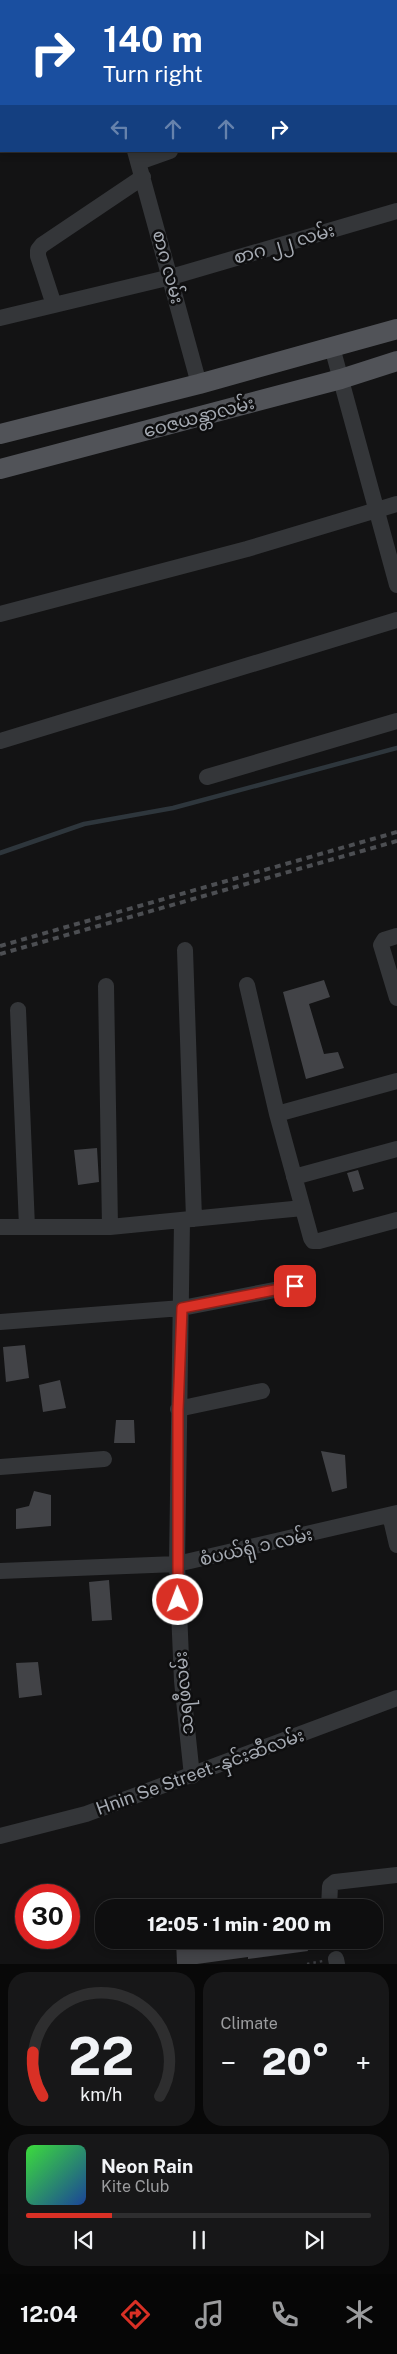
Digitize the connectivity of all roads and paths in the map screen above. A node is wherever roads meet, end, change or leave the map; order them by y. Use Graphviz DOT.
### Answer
graph roads {
  1 [pos="167,152"];
  2 [pos="139,163"];
  3 [pos="397,211"];
  4 [pos="171,277"];
  5 [pos="54,305"];
  6 [pos="0,318"];
  7 [pos="397,329"];
  8 [pos="332,347"];
  9 [pos="397,361"];
  10 [pos="341,379"];
  11 [pos="199,384"];
  12 [pos="0,434"];
  13 [pos="0,469"];
  14 [pos="397,504"];
  15 [pos="378,510"];
  16 [pos="397,585"];
  17 [pos="0,614"];
  18 [pos="397,620"];
  19 [pos="397,721"];
  20 [pos="0,741"];
  21 [pos="206,777"];
  22 [pos="390,938"];
  23 [pos="185,950"];
  24 [pos="247,985"];
  25 [pos="106,986"];
  26 [pos="397,998"];
  27 [pos="18,1010"];
  28 [pos="397,1081"];
  29 [pos="277,1114"];
  30 [pos="397,1149"];
  31 [pos="294,1176"];
  32 [pos="303,1208"];
  33 [pos="188,1220"];
  34 [pos="397,1220"];
  35 [pos="27,1227"];
  36 [pos="110,1227"];
  37 [pos="0,1228"];
  38 [pos="295,1286"];
  39 [pos="182,1308"];
  40 [pos="0,1322"];
  41 [pos="262,1391"];
  42 [pos="178,1410"];
  43 [pos="104,1459"];
  44 [pos="0,1467"];
  45 [pos="393,1514"];
  46 [pos="397,1544"];
  47 [pos="177,1564"];
  48 [pos="0,1571"];
  49 [pos="397,1698"];
  50 [pos="192,1776"];
  51 [pos="0,1836"];
  52 [pos="397,1875"];
  53 [pos="329,1899"];
  1 -- 2 [label="street"];
  2 -- 4 [label="street, စာဂ လမ်း"];
  2 -- 5 [label="street"];
  3 -- 4 [label="street, စာဂ ၂၂ လမ်း"];
  4 -- 5 [label="street, စာဂ ၂၂ လမ်း"];
  4 -- 11 [label="street, စာဂ လမ်း"];
  5 -- 6 [label="street, စာဂ ၂၂ လမ်း"];
  7 -- 8 [label="main road, ဝေဇယန္တာလမ်း"];
  8 -- 10 [label="street"];
  8 -- 11 [label="main road, ဝေဇယန္တာလမ်း"];
  9 -- 10 [label="main road, ဝေဇယန္တာလမ်း"];
  10 -- 13 [label="main road, ဝေဇယန္တာလမ်း"];
  10 -- 15 [label="street"];
  11 -- 12 [label="main road, ဝေဇယန္တာလမ်း"];
  14 -- 15 [label="street"];
  15 -- 16 [label="street"];
  15 -- 17 [label="street"];
  18 -- 20 [label="street"];
  19 -- 21 [label="street"];
  22 -- 26 [label="street"];
  23 -- 33 [label="street, သရဖီလမ်း"];
  24 -- 29 [label="street"];
  25 -- 36 [label="street"];
  27 -- 35 [label="street"];
  28 -- 29 [label="street"];
  29 -- 31 [label="street"];
  30 -- 31 [label="street"];
  31 -- 32 [label="street"];
  32 -- 33 [label="street"];
  32 -- 34 [label="street"];
  33 -- 36 [label="street"];
  33 -- 39 [label="street, သရဖီလမ်း"];
  35 -- 36 [label="street"];
  35 -- 37 [label="street"];
  38 -- 39 [label="street"];
  39 -- 40 [label="street"];
  39 -- 42 [label="street, သရဖီလမ်း"];
  41 -- 42 [label="street"];
  42 -- 47 [label="street, သရဖီလမ်း"];
  43 -- 44 [label="street"];
  45 -- 46 [label="street"];
  45 -- 47 [label="street, စံပယ်ရုံ ၁ လမ်း"];
  47 -- 48 [label="street, စံပယ်ရုံ ၁ လမ်း"];
  47 -- 50 [label="street, သရဖီလမ်း"];
  49 -- 50 [label="street, Hnin Se Street -နှင်းဆီလမ်း"];
  50 -- 51 [label="street, Hnin Se Street -နှင်းဆီလမ်း"];
  52 -- 53 [label="street"];
}
